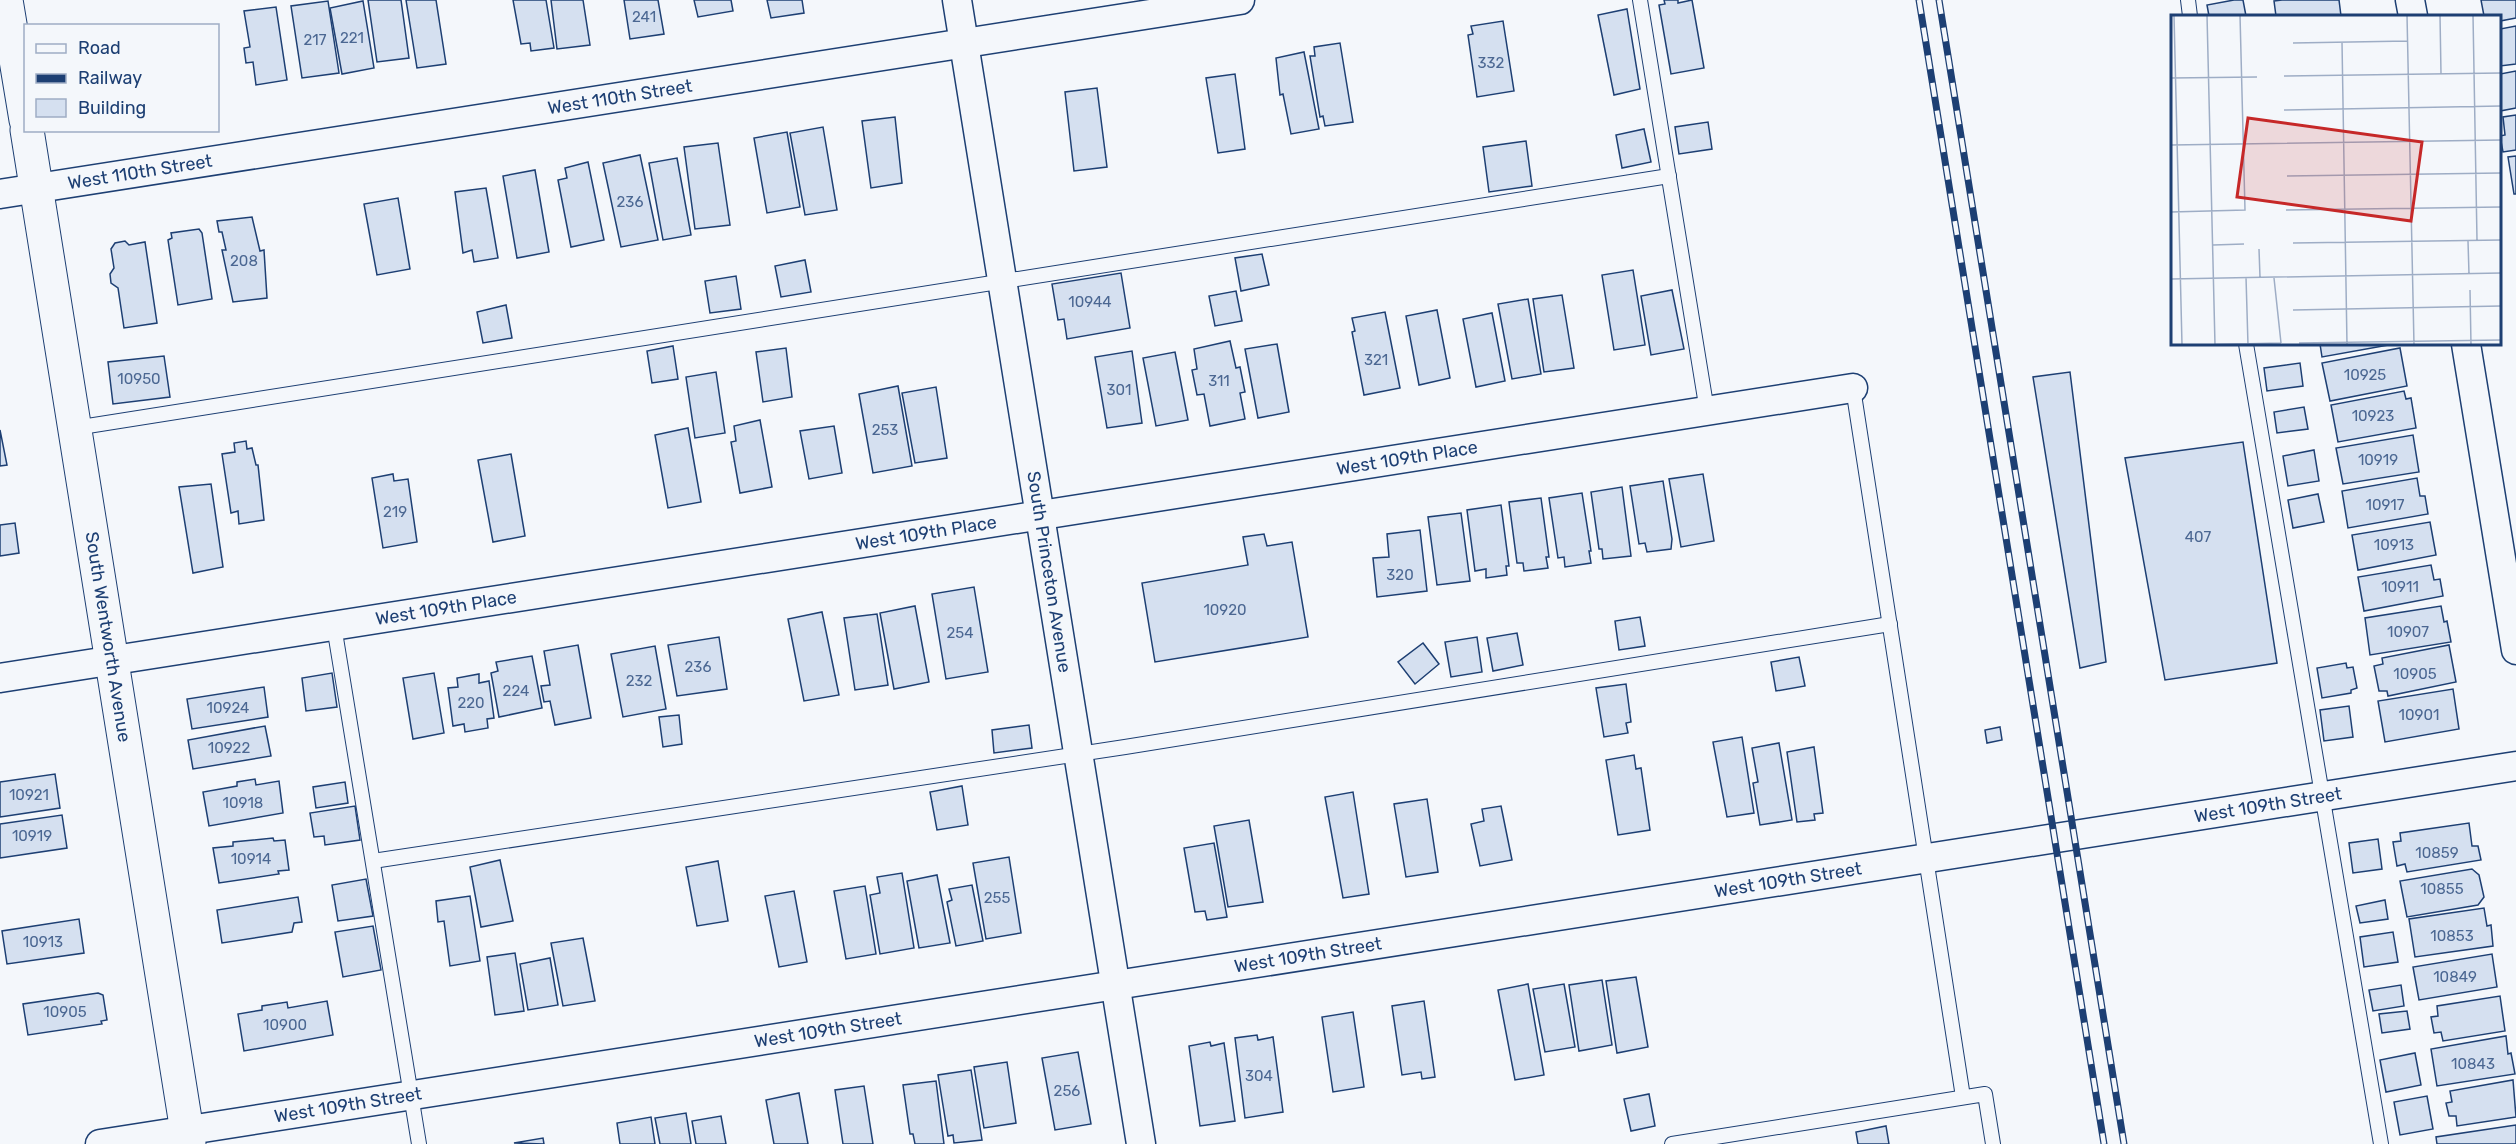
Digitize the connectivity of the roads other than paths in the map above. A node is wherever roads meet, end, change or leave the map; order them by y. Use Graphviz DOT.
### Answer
graph roads {
  1 [pos="6,0"];
  2 [pos="957,0"];
  3 [pos="1240,0"];
  4 [pos="1640,0"];
  5 [pos="2187,0"];
  6 [pos="2410,0"];
  7 [pos="2190,15"];
  8 [pos="2413,15"];
  9 [pos="964,44"];
  10 [pos="24,108"];
  11 [pos="27,132"];
  12 [pos="1669,176"];
  13 [pos="36,188"];
  14 [pos="0,194"];
  15 [pos="1002,280"];
  16 [pos="2246,345"];
  17 [pos="2466,345"];
  18 [pos="1853,388"];
  19 [pos="1707,411"];
  20 [pos="75,428"];
  21 [pos="1040,516"];
  22 [pos="1890,624"];
  23 [pos="334,626"];
  24 [pos="2516,650"];
  25 [pos="112,660"];
  26 [pos="0,678"];
  27 [pos="1078,754"];
  28 [pos="2516,766"];
  29 [pos="2323,796"];
  30 [pos="1926,859"];
  31 [pos="373,861"];
  32 [pos="1115,985"];
  33 [pos="411,1095"];
  34 [pos="1963,1097"];
  35 [pos="188,1137"];
  36 [pos="100,1144"];
  37 [pos="418,1144"];
  38 [pos="1141,1144"];
  39 [pos="1672,1144"];
  40 [pos="1993,1144"];
  41 [pos="2380,1144"];
  1 -- 10 [label="street"];
  2 -- 9 [label="street, South Princeton Avenue"];
  3 -- 9 [label="street, West 110th Street"];
  4 -- 12 [label="lane"];
  5 -- 7 [label="lane"];
  6 -- 8 [label="street"];
  9 -- 13 [label="street, West 110th Street"];
  9 -- 15 [label="street, South Princeton Avenue"];
  11 -- 13 [label="street, South Wentworth Avenue"];
  12 -- 15 [label="lane"];
  12 -- 19 [label="lane"];
  13 -- 14 [label="street, West 110th Street"];
  13 -- 20 [label="street, South Wentworth Avenue"];
  15 -- 20 [label="lane"];
  15 -- 21 [label="street, South Princeton Avenue"];
  16 -- 29 [label="lane"];
  17 -- 24 [label="street"];
  18 -- 19 [label="street, West 109th Place"];
  18 -- 22 [label="lane"];
  19 -- 21 [label="street, West 109th Place"];
  20 -- 25 [label="street, South Wentworth Avenue"];
  21 -- 23 [label="street, West 109th Place"];
  21 -- 27 [label="street, South Princeton Avenue"];
  22 -- 27 [label="lane"];
  22 -- 30 [label="lane"];
  23 -- 25 [label="street, West 109th Place"];
  23 -- 31 [label="lane"];
  25 -- 26 [label="street, West 109th Place"];
  25 -- 35 [label="street, South Wentworth Avenue"];
  27 -- 31 [label="lane"];
  27 -- 32 [label="street, South Princeton Avenue"];
  28 -- 29 [label="street, West 109th Street"];
  29 -- 30 [label="street, West 109th Street"];
  29 -- 41 [label="lane"];
  30 -- 32 [label="street, West 109th Street"];
  30 -- 34 [label="lane"];
  31 -- 33 [label="lane"];
  32 -- 33 [label="street, West 109th Street"];
  32 -- 38 [label="street, South Princeton Avenue"];
  33 -- 35 [label="street, West 109th Street"];
  33 -- 37 [label="lane"];
  34 -- 39 [label="lane"];
  34 -- 40 [label="lane"];
  35 -- 36 [label="street, West 109th Street"];
}
